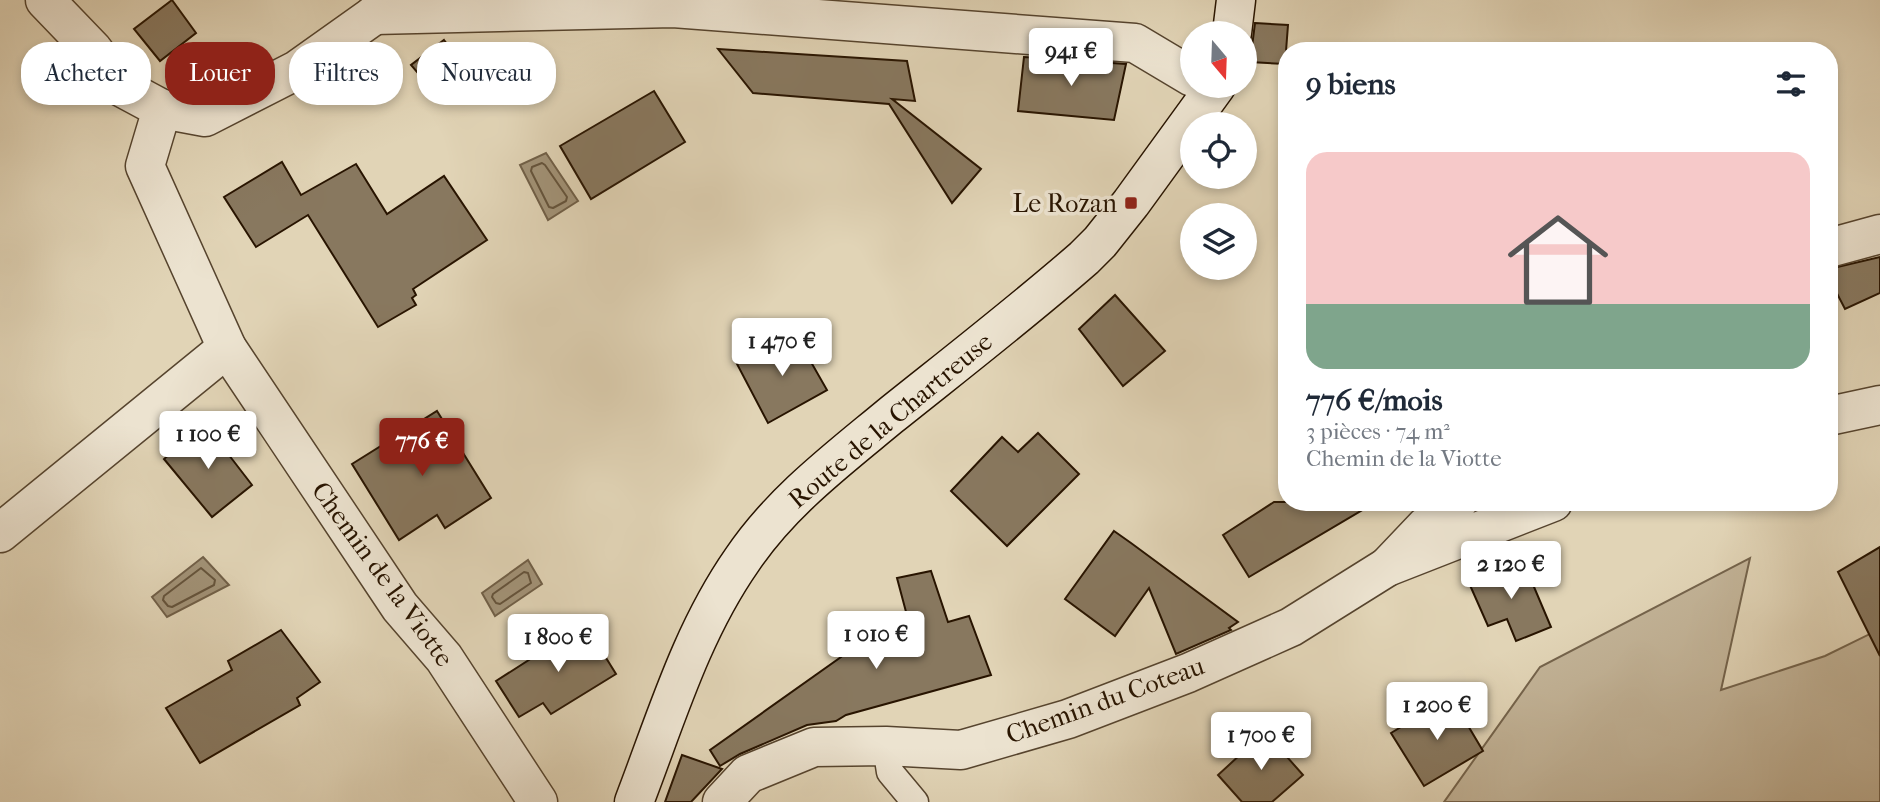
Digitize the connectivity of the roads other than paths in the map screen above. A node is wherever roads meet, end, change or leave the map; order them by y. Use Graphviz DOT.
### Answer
graph roads {
  1 [pos="45,0"];
  2 [pos="1236,0"];
  3 [pos="385,8"];
  4 [pos="1233,21"];
  5 [pos="1180,69"];
  6 [pos="1199,98"];
  7 [pos="162,108"];
  8 [pos="1880,234"];
  9 [pos="1838,246"];
  10 [pos="227,348"];
  11 [pos="1880,405"];
  12 [pos="1838,413"];
  13 [pos="1446,511"];
  14 [pos="1530,511"];
  15 [pos="0,533"];
  16 [pos="1387,567"];
  17 [pos="886,746"];
  18 [pos="538,802"];
  19 [pos="634,802"];
  20 [pos="722,802"];
  21 [pos="915,802"];
  1 -- 7 [label="street"];
  2 -- 4 [label="street"];
  3 -- 5 [label="street"];
  3 -- 7 [label="street"];
  6 -- 19 [label="street, Route de la Chartreuse"];
  7 -- 10 [label="street, Chemin de la Viotte"];
  8 -- 9 [label="street"];
  10 -- 15 [label="street"];
  10 -- 18 [label="street, Chemin de la Viotte"];
  11 -- 12 [label="street"];
  13 -- 16 [label="street, Chemin du Coteau"];
  14 -- 16 [label="street"];
  16 -- 17 [label="street, Chemin du Coteau"];
  17 -- 20 [label="street, Chemin du Coteau"];
  17 -- 21 [label="lane"];
}
